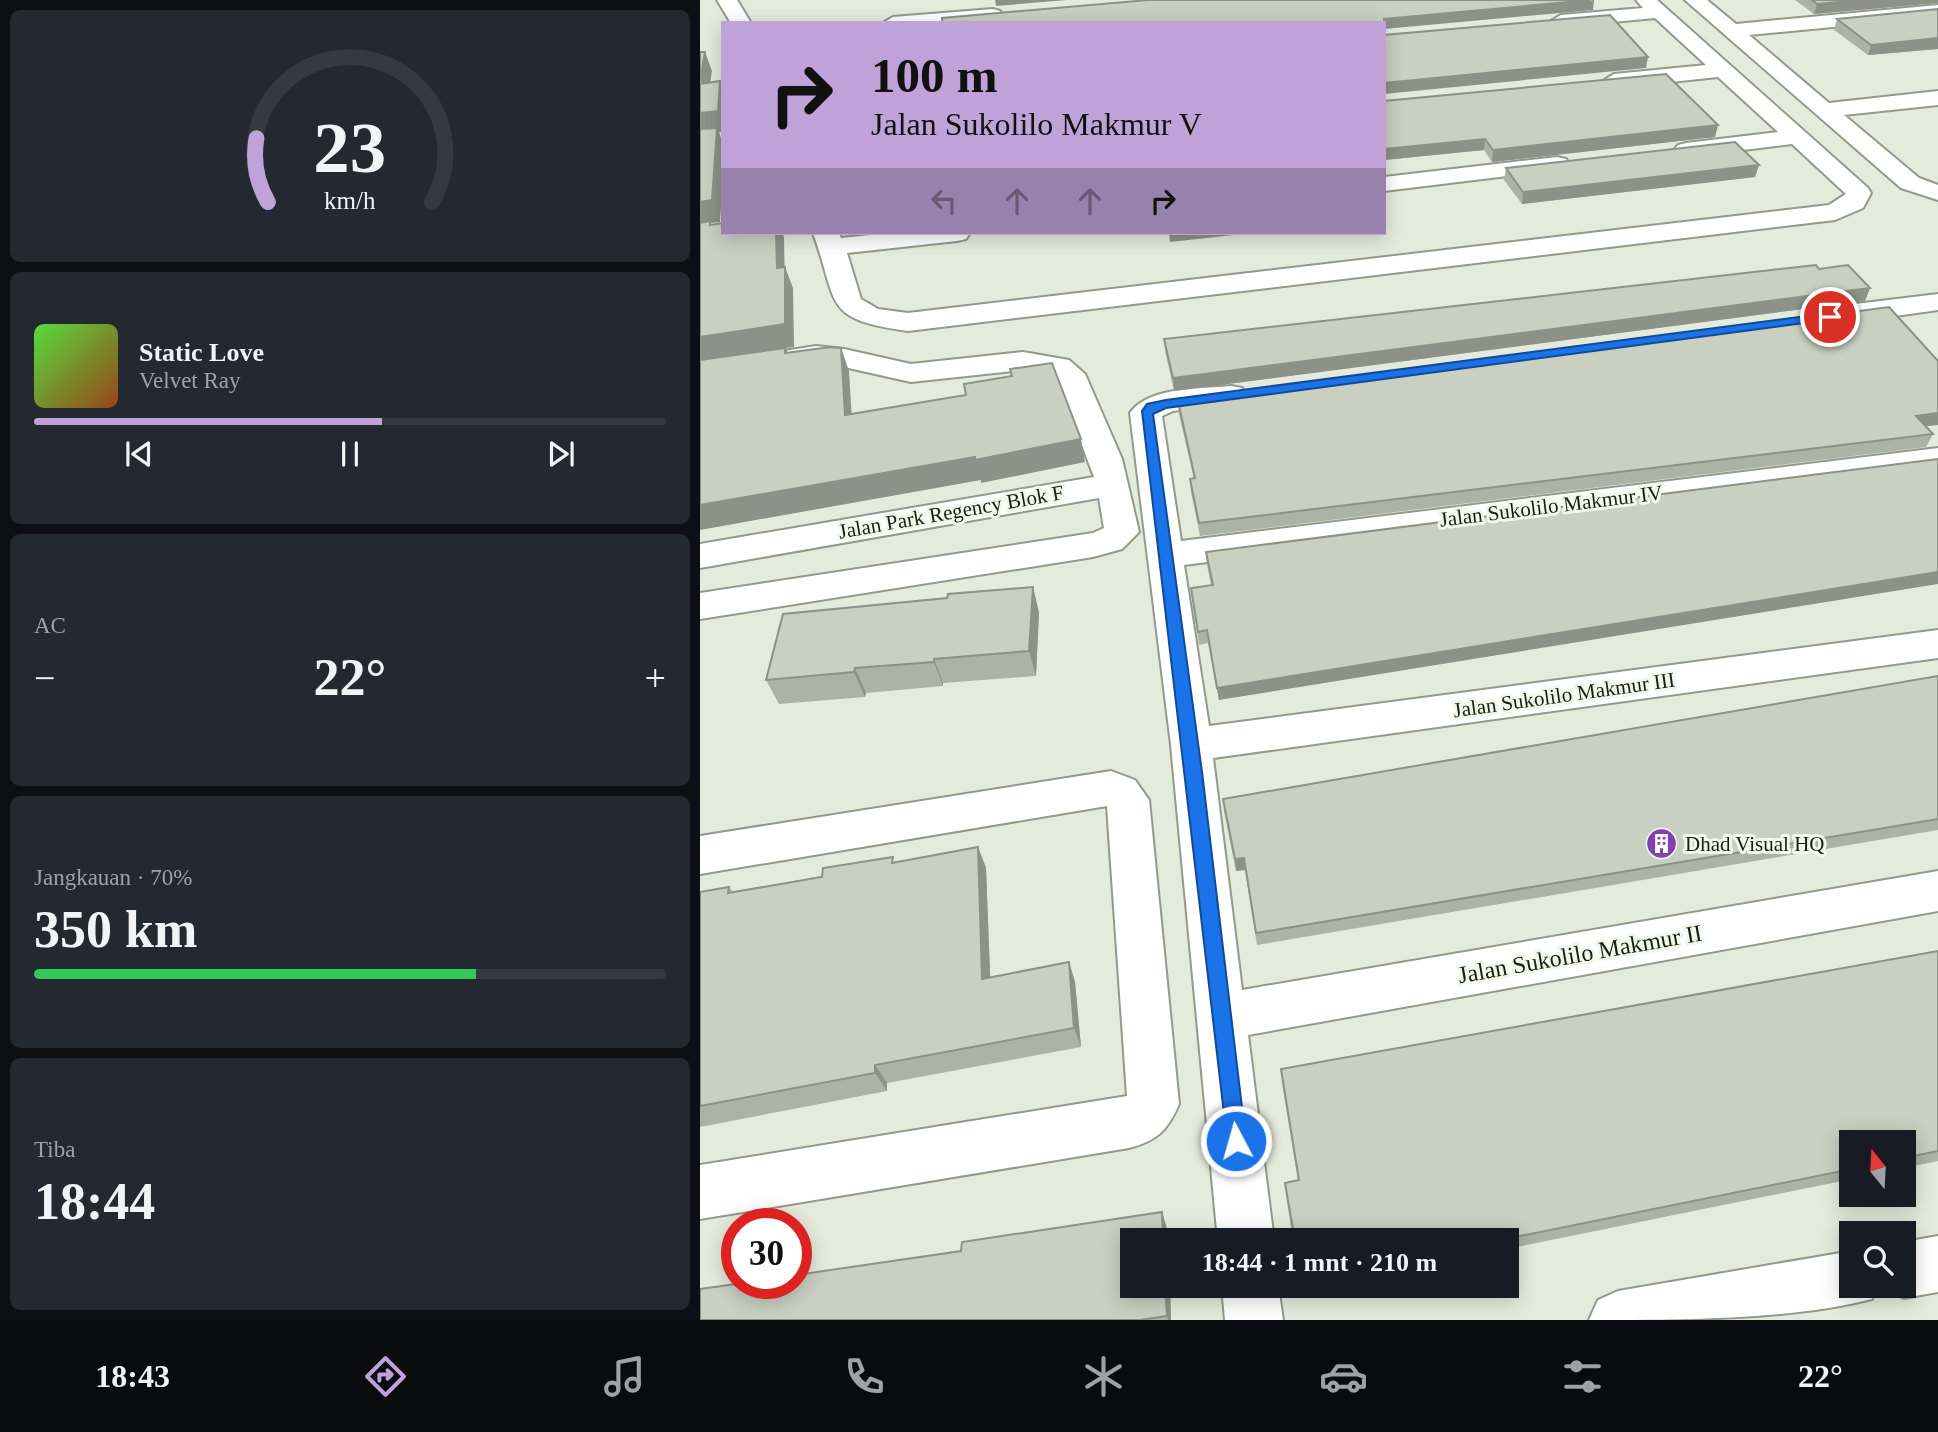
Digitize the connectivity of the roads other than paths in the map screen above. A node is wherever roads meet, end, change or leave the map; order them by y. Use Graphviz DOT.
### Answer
graph roads {
  1 [pos="727,0"];
  2 [pos="1695,0"];
  3 [pos="1653,6"];
  4 [pos="1938,12"];
  5 [pos="1017,13"];
  6 [pos="740,21"];
  7 [pos="918,21"];
  8 [pos="1536,24"];
  9 [pos="1731,31"];
  10 [pos="1723,70"];
  11 [pos="1588,84"];
  12 [pos="1938,98"];
  13 [pos="1825,110"];
  14 [pos="1795,137"];
  15 [pos="1658,153"];
  16 [pos="1576,162"];
  17 [pos="1386,184"];
  18 [pos="1938,192"];
  19 [pos="920,235"];
  20 [pos="829,240"];
  21 [pos="1938,302"];
  22 [pos="1814,319"];
  23 [pos="700,373"];
  24 [pos="1265,391"];
  25 [pos="1938,458"];
  26 [pos="1112,485"];
  27 [pos="1165,555"];
  28 [pos="703,556"];
  29 [pos="700,591"];
  30 [pos="700,606"];
  31 [pos="1938,644"];
  32 [pos="1191,745"];
  33 [pos="700,855"];
  34 [pos="1938,891"];
  35 [pos="1223,1016"];
  36 [pos="700,1192"];
  37 [pos="1245,1228"];
  38 [pos="1938,1264"];
  39 [pos="1916,1268"];
  40 [pos="1839,1281"];
  41 [pos="1251,1298"];
  42 [pos="1254,1320"];
  43 [pos="1618,1320"];
  1 -- 6 [label="street"];
  2 -- 9 [label="street"];
  3 -- 8 [label="street"];
  3 -- 10 [label="street"];
  4 -- 9 [label="street"];
  5 -- 7 [label="street"];
  9 -- 13 [label="street"];
  10 -- 11 [label="street"];
  10 -- 14 [label="street"];
  12 -- 13 [label="street"];
  13 -- 18 [label="street"];
  14 -- 15 [label="street"];
  14 -- 20 [label="street"];
  16 -- 17 [label="street"];
  19 -- 20 [label="street"];
  21 -- 22 [label="street"];
  23 -- 26 [label="street"];
  24 -- 27 [label="street"];
  25 -- 27 [label="street, Jalan Sukolilo Makmur IV"];
  26 -- 28 [label="street, Jalan Park Regency Blok F"];
  26 -- 30 [label="street"];
  27 -- 32 [label="street"];
  28 -- 29 [label="street"];
  31 -- 32 [label="street, Jalan Sukolilo Makmur III"];
  32 -- 35 [label="street"];
  33 -- 36 [label="street"];
  34 -- 35 [label="street, Jalan Sukolilo Makmur II"];
  35 -- 37 [label="street"];
  38 -- 39 [label="street"];
  40 -- 43 [label="street"];
  41 -- 42 [label="street"];
}
